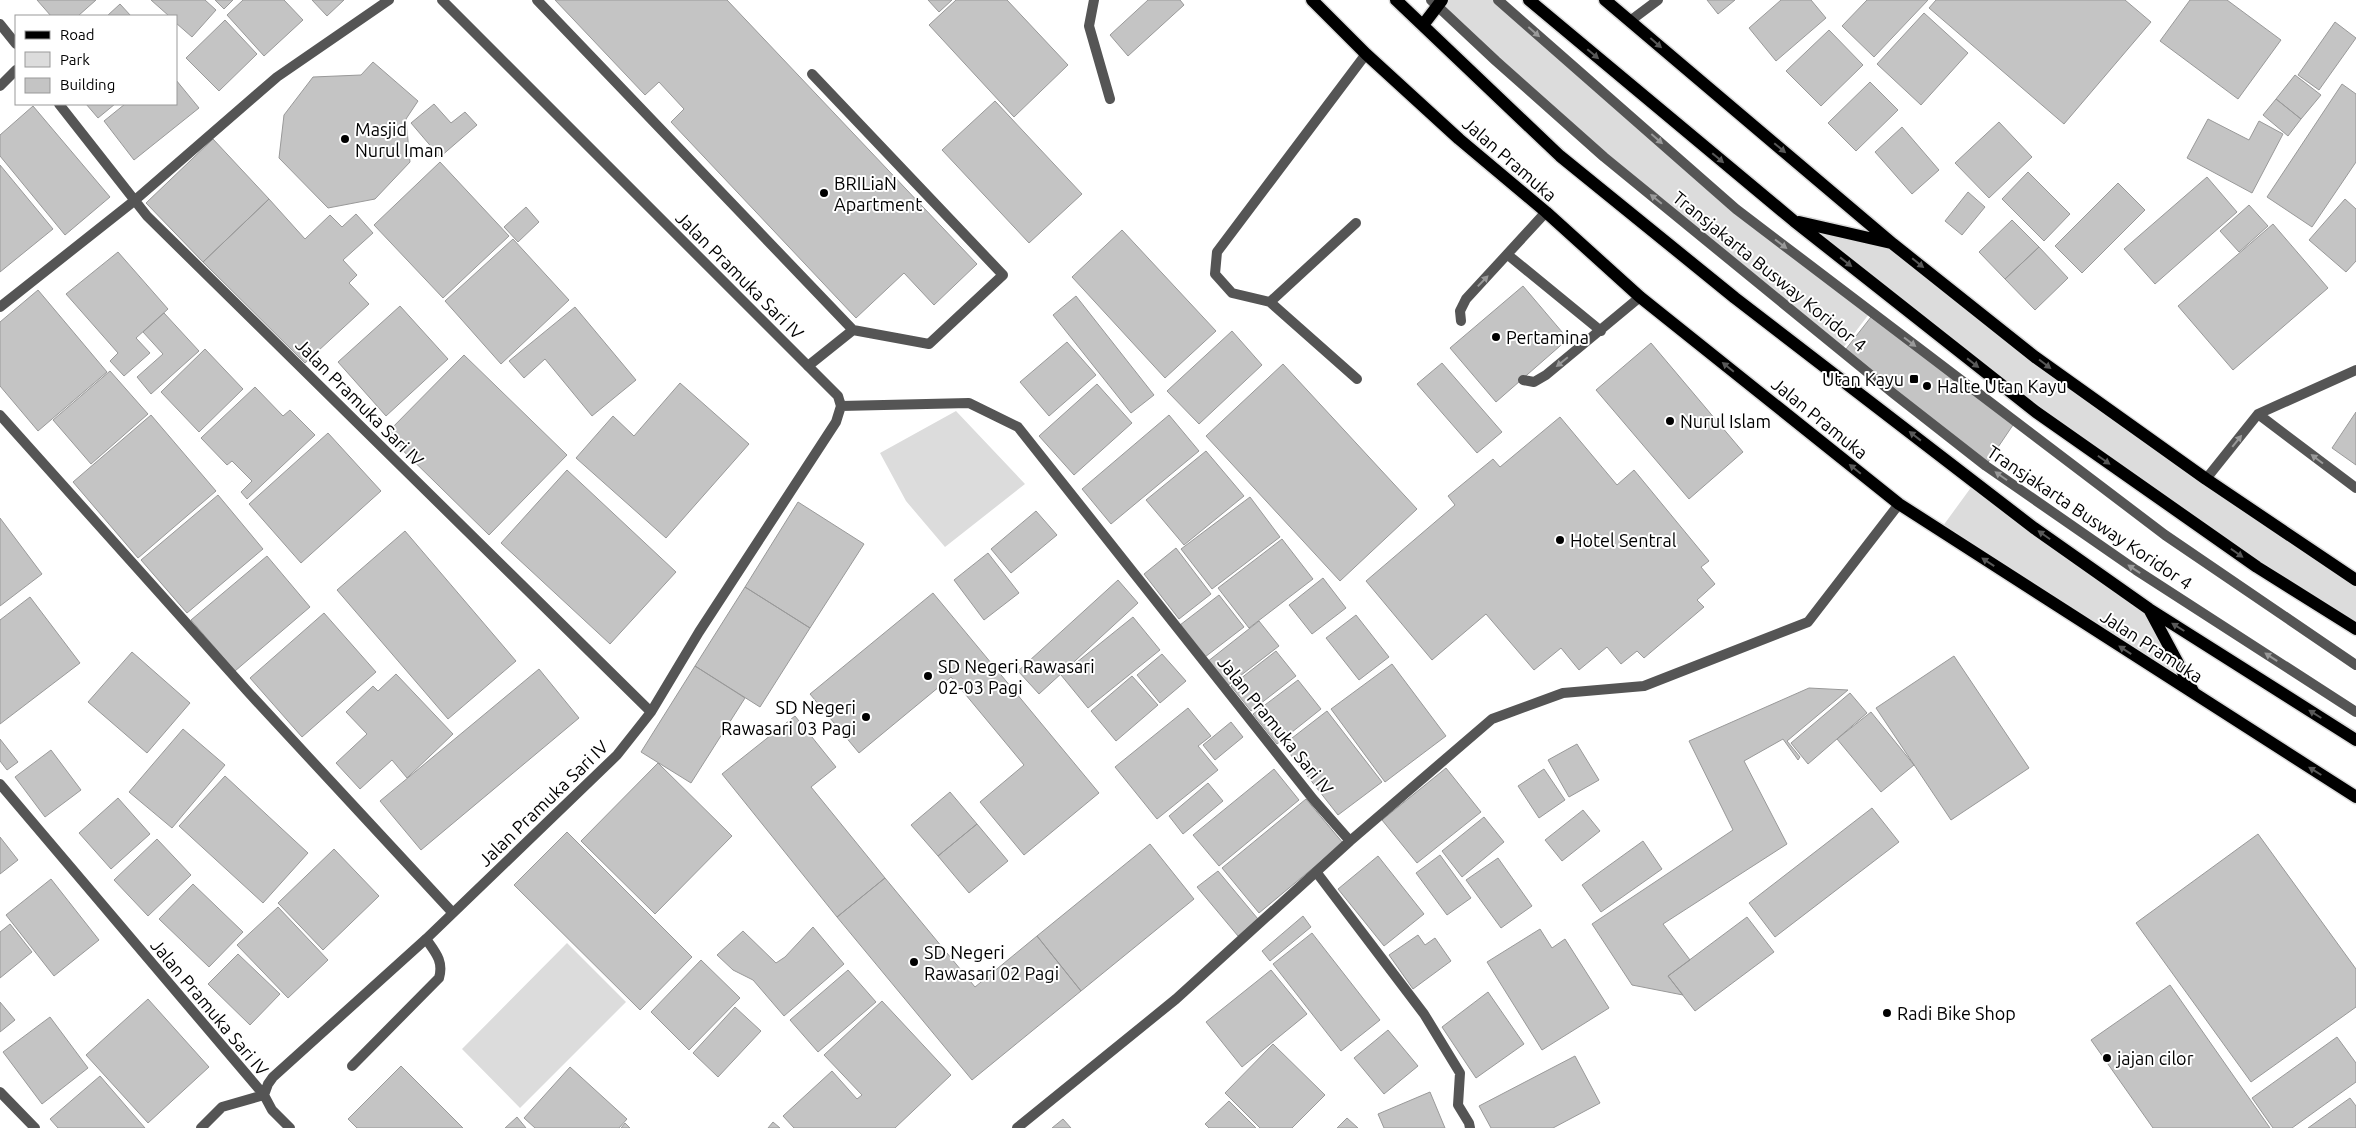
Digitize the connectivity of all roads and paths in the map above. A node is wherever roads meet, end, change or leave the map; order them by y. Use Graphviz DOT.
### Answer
graph roads {
  1 [pos="389,0"];
  2 [pos="442,0"];
  3 [pos="537,0"];
  4 [pos="1094,0"];
  5 [pos="1312,0"];
  6 [pos="1396,0"];
  7 [pos="1498,0"];
  8 [pos="1529,0"];
  9 [pos="1605,0"];
  10 [pos="1658,0"];
  11 [pos="1437,2"];
  12 [pos="1630,21"];
  13 [pos="0,24"];
  14 [pos="1422,26"];
  15 [pos="15,43"];
  16 [pos="1366,54"];
  17 [pos="15,71"];
  18 [pos="812,74"];
  19 [pos="0,86"];
  20 [pos="1110,99"];
  21 [pos="60,105"];
  22 [pos="134,201"];
  23 [pos="1546,212"];
  24 [pos="1794,221"];
  25 [pos="1356,223"];
  26 [pos="1893,244"];
  27 [pos="1508,255"];
  28 [pos="1640,297"];
  29 [pos="1270,302"];
  30 [pos="0,307"];
  31 [pos="1461,321"];
  32 [pos="853,330"];
  33 [pos="1601,331"];
  34 [pos="808,366"];
  35 [pos="2356,370"];
  36 [pos="1357,379"];
  37 [pos="1523,380"];
  38 [pos="841,406"];
  39 [pos="2258,414"];
  40 [pos="0,415"];
  41 [pos="2206,479"];
  42 [pos="2356,488"];
  43 [pos="1899,504"];
  44 [pos="2356,580"];
  45 [pos="2149,609"];
  46 [pos="2356,629"];
  47 [pos="2356,665"];
  48 [pos="2195,695"];
  49 [pos="651,712"];
  50 [pos="2356,712"];
  51 [pos="2356,740"];
  52 [pos="0,784"];
  53 [pos="2356,797"];
  54 [pos="1350,841"];
  55 [pos="1317,873"];
  56 [pos="452,912"];
  57 [pos="426,939"];
  58 [pos="352,1066"];
  59 [pos="0,1092"];
  60 [pos="264,1095"];
  61 [pos="34,1128"];
  62 [pos="201,1128"];
  63 [pos="290,1128"];
  64 [pos="1017,1128"];
  65 [pos="1470,1128"];
  1 -- 22 [label="street"];
  2 -- 34 [label="street, Jalan Pramuka Sari IV"];
  3 -- 32 [label="street"];
  4 -- 20 [label="street"];
  5 -- 16 [label="main road, Jalan Pramuka"];
  6 -- 14 [label="main road, Jalan Pramuka"];
  7 -- 47 [label="street, Transjakarta Busway Koridor 4, one-way"];
  8 -- 24 [label="main road, one-way"];
  9 -- 12 [label="main road"];
  10 -- 12 [label="street"];
  11 -- 14 [label="main road"];
  50 -- 11 [label="street, Transjakarta Busway Koridor 4, one-way"];
  12 -- 26 [label="main road, one-way"];
  13 -- 15 [label="street"];
  45 -- 14 [label="main road, Jalan Pramuka, one-way"];
  16 -- 23 [label="main road, Jalan Pramuka"];
  16 -- 29 [label="street"];
  17 -- 19 [label="street"];
  18 -- 32 [label="street"];
  21 -- 22 [label="street, Jalan Pramuka Sari IV"];
  22 -- 30 [label="street"];
  22 -- 49 [label="street, Jalan Pramuka Sari IV"];
  23 -- 27 [label="street"];
  23 -- 28 [label="main road, Jalan Pramuka"];
  24 -- 26 [label="main road"];
  24 -- 46 [label="main road, one-way"];
  25 -- 29 [label="street"];
  26 -- 41 [label="main road, one-way"];
  31 -- 27 [label="street, one-way"];
  27 -- 33 [label="street"];
  28 -- 33 [label="street"];
  43 -- 28 [label="main road, Jalan Pramuka, one-way"];
  29 -- 36 [label="street"];
  32 -- 34 [label="street"];
  33 -- 37 [label="street, one-way"];
  34 -- 38 [label="street, Jalan Pramuka Sari IV"];
  35 -- 39 [label="street"];
  38 -- 49 [label="street, Jalan Pramuka Sari IV"];
  38 -- 54 [label="street, Jalan Pramuka Sari IV"];
  41 -- 39 [label="street, one-way"];
  42 -- 39 [label="street, one-way"];
  40 -- 56 [label="street"];
  41 -- 44 [label="main road"];
  48 -- 43 [label="main road, Jalan Pramuka, one-way"];
  43 -- 54 [label="street"];
  45 -- 48 [label="main road"];
  51 -- 45 [label="main road, Jalan Pramuka, one-way"];
  53 -- 48 [label="main road, Jalan Pramuka, one-way"];
  49 -- 56 [label="street, Jalan Pramuka Sari IV"];
  52 -- 60 [label="street, Jalan Pramuka Sari IV"];
  54 -- 55 [label="street"];
  55 -- 64 [label="street"];
  55 -- 65 [label="street"];
  56 -- 57 [label="street, Jalan Pramuka Sari IV"];
  57 -- 58 [label="street"];
  57 -- 60 [label="street, Jalan Pramuka Sari IV"];
  59 -- 61 [label="street"];
  60 -- 62 [label="street"];
  60 -- 63 [label="street"];
}
